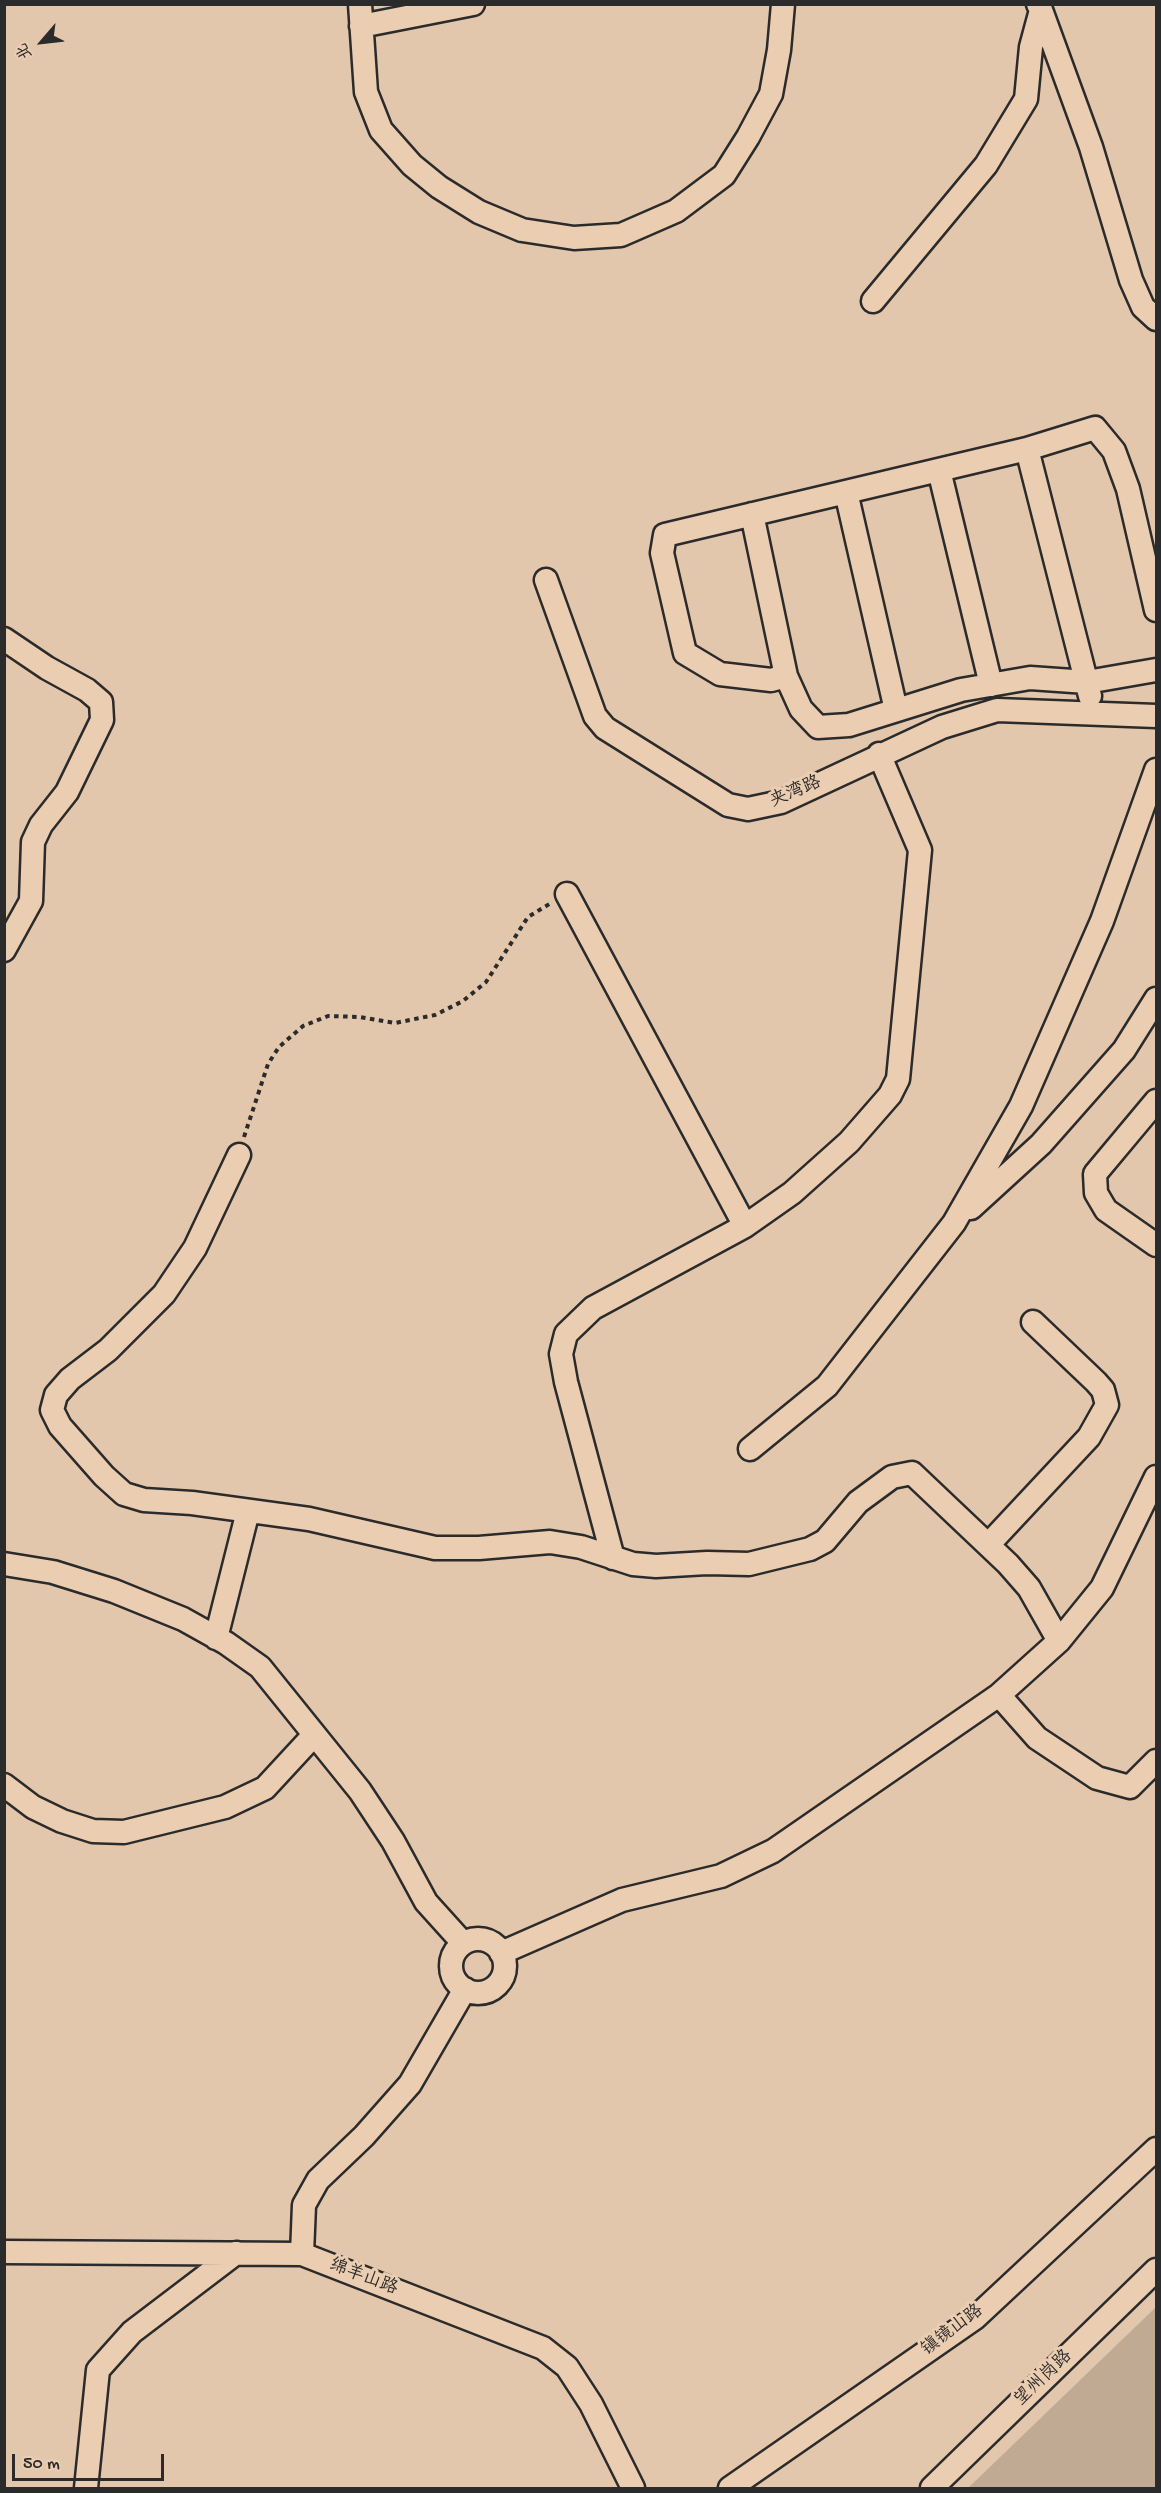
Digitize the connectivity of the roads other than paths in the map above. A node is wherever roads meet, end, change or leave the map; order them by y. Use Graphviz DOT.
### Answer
graph roads {
  1 [pos="474,4"];
  2 [pos="783,4"];
  3 [pos="1040,7"];
  4 [pos="361,15"];
  5 [pos="873,301"];
  6 [pos="1156,319"];
  7 [pos="1027,449"];
  8 [pos="939,470"];
  9 [pos="846,492"];
  10 [pos="752,514"];
  11 [pos="546,580"];
  12 [pos="1156,610"];
  13 [pos="4,639"];
  14 [pos="1156,670"];
  15 [pos="786,676"];
  16 [pos="1087,682"];
  17 [pos="991,685"];
  18 [pos="896,710"];
  19 [pos="1095,712"];
  20 [pos="1156,716"];
  21 [pos="879,754"];
  22 [pos="1156,770"];
  23 [pos="567,894"];
  24 [pos="4,950"];
  25 [pos="1156,999"];
  26 [pos="1156,1101"];
  27 [pos="238,1155"];
  28 [pos="954,1223"];
  29 [pos="744,1226"];
  30 [pos="1156,1245"];
  31 [pos="1033,1322"];
  32 [pos="750,1449"];
  33 [pos="1156,1477"];
  34 [pos="248,1511"];
  35 [pos="988,1545"];
  36 [pos="613,1558"];
  37 [pos="4,1564"];
  38 [pos="216,1638"];
  39 [pos="1059,1641"];
  40 [pos="999,1695"];
  41 [pos="314,1735"];
  42 [pos="1156,1761"];
  43 [pos="4,1785"];
  44 [pos="463,1943"];
  45 [pos="501,1953"];
  46 [pos="465,1989"];
  47 [pos="1156,2149"];
  48 [pos="4,2252"];
  49 [pos="236,2253"];
  50 [pos="302,2254"];
  51 [pos="1156,2270"];
  52 [pos="86,2488"];
  53 [pos="633,2488"];
  54 [pos="730,2488"];
  55 [pos="932,2488"];
  1 -- 4 [label="street"];
  2 -- 4 [label="street"];
  3 -- 5 [label="street"];
  3 -- 6 [label="street"];
  7 -- 8 [label="street"];
  7 -- 12 [label="street"];
  7 -- 16 [label="street"];
  8 -- 9 [label="street"];
  8 -- 17 [label="street"];
  9 -- 10 [label="street"];
  9 -- 18 [label="street"];
  10 -- 15 [label="street"];
  10 -- 15 [label="street"];
  11 -- 21 [label="street, 夹湾路"];
  13 -- 24 [label="street"];
  14 -- 16 [label="street"];
  15 -- 18 [label="street"];
  16 -- 17 [label="street"];
  16 -- 19 [label="street"];
  17 -- 18 [label="street"];
  19 -- 20 [label="street, 夹湾路"];
  19 -- 21 [label="street, 夹湾路"];
  21 -- 29 [label="street"];
  22 -- 28 [label="street"];
  23 -- 29 [label="street"];
  25 -- 28 [label="street"];
  26 -- 30 [label="street"];
  27 -- 34 [label="street"];
  28 -- 32 [label="street"];
  29 -- 36 [label="street"];
  31 -- 35 [label="street"];
  33 -- 39 [label="street"];
  34 -- 36 [label="street"];
  34 -- 38 [label="street"];
  35 -- 36 [label="street"];
  35 -- 39 [label="street"];
  37 -- 38 [label="street"];
  38 -- 41 [label="street"];
  39 -- 40 [label="street"];
  40 -- 42 [label="street"];
  40 -- 45 [label="street"];
  41 -- 43 [label="street"];
  41 -- 44 [label="street"];
  44 -- 45 [label="street"];
  44 -- 46 [label="street"];
  45 -- 46 [label="street"];
  46 -- 50 [label="street"];
  47 -- 54 [label="street, 镇镜山路"];
  48 -- 49 [label="street, 绵羊山路"];
  49 -- 50 [label="street, 绵羊山路"];
  49 -- 52 [label="street"];
  50 -- 53 [label="street, 绵羊山路"];
  51 -- 55 [label="street, 望州岗路"];
}
